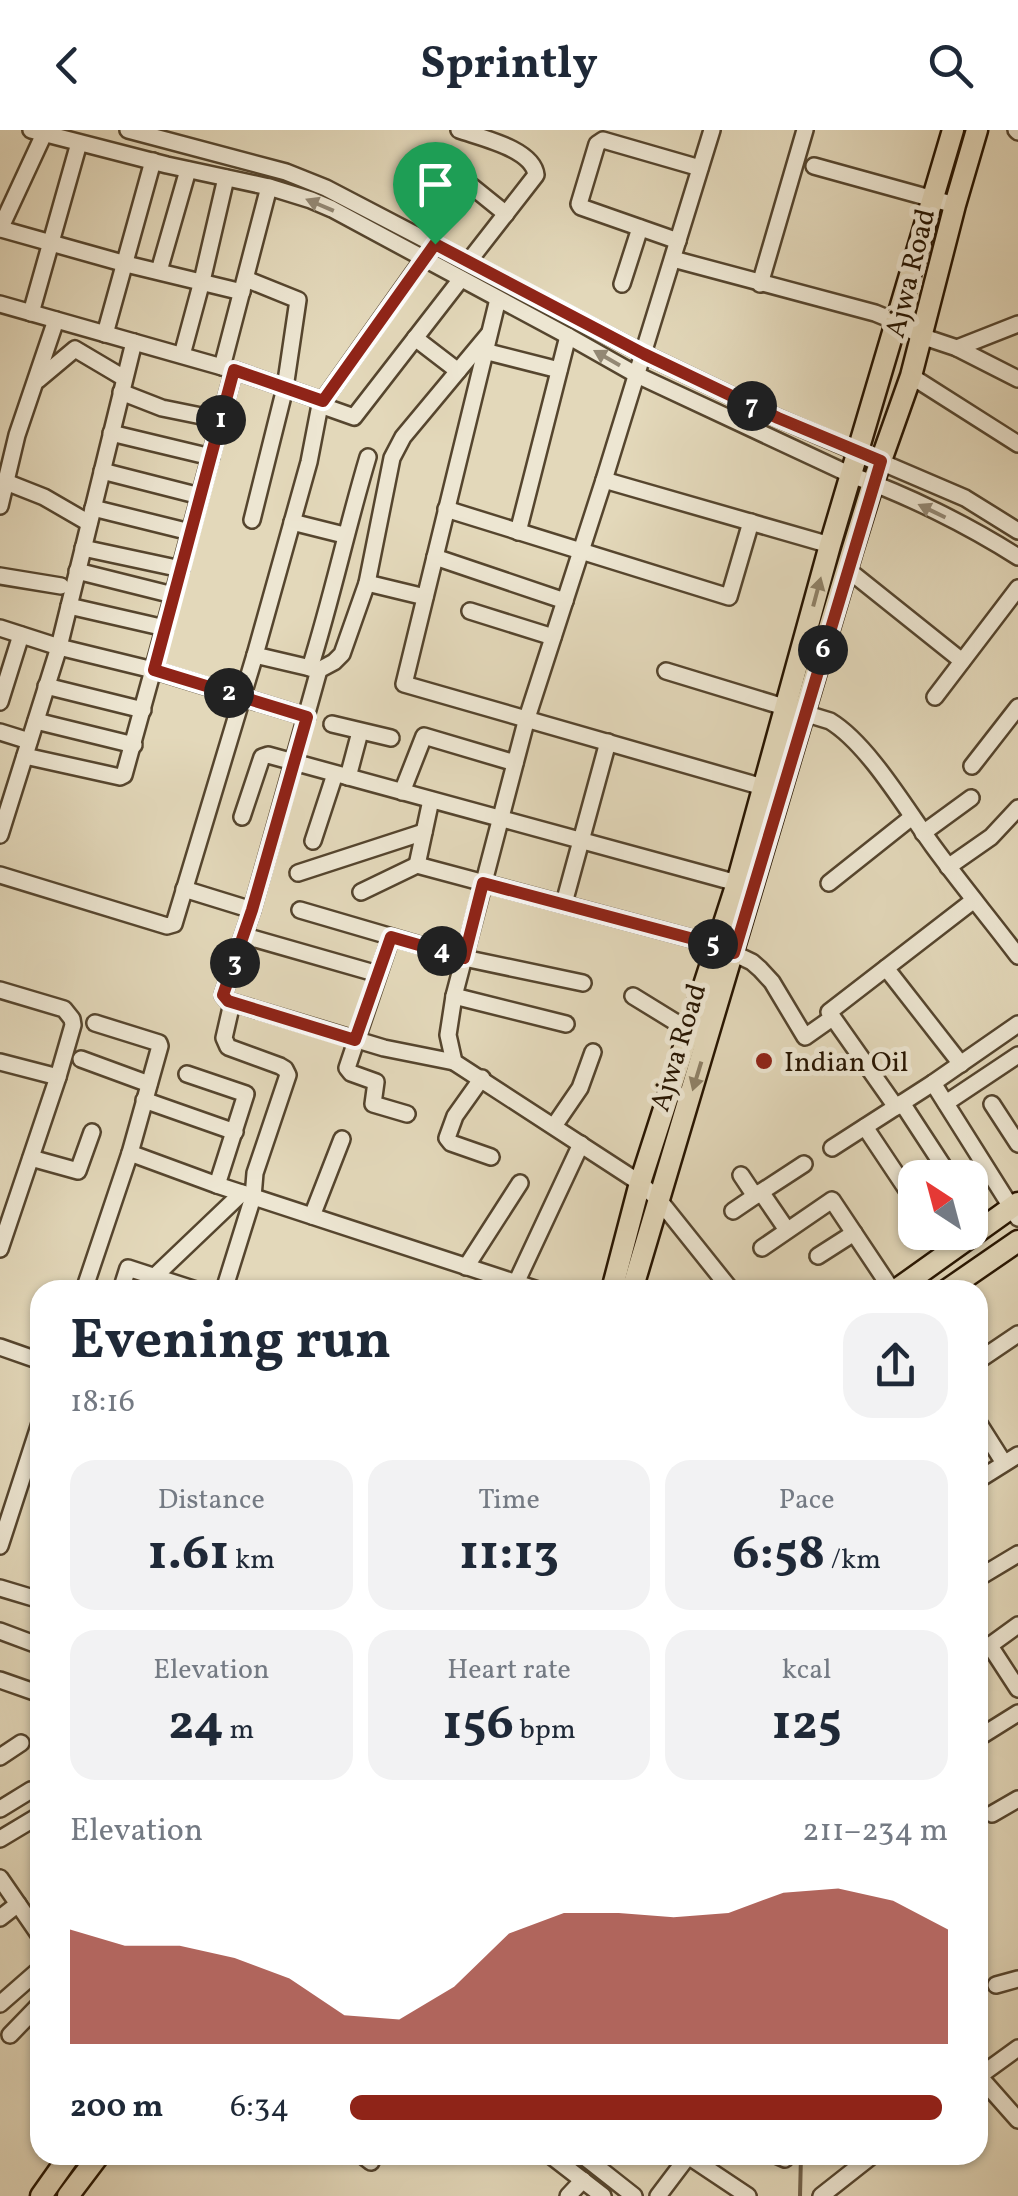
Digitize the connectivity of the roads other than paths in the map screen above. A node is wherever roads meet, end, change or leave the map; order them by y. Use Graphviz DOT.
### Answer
graph roads {
  1 [pos="128,130"];
  2 [pos="459,130"];
  3 [pos="518,130"];
  4 [pos="712,130"];
  5 [pos="805,130"];
  6 [pos="953,130"];
  7 [pos="977,130"];
  8 [pos="38,132"];
  9 [pos="177,137"];
  10 [pos="79,142"];
  11 [pos="512,148"];
  12 [pos="153,161"];
  13 [pos="814,166"];
  14 [pos="700,168"];
  15 [pos="188,170"];
  16 [pos="459,176"];
  17 [pos="226,178"];
  18 [pos="270,187"];
  19 [pos="932,199"];
  20 [pos="955,204"];
  21 [pos="506,214"];
  22 [pos="640,228"];
  23 [pos="0,229"];
  24 [pos="678,241"];
  25 [pos="51,243"];
  26 [pos="435,244"];
  27 [pos="673,259"];
  28 [pos="424,260"];
  29 [pos="469,261"];
  30 [pos="126,264"];
  31 [pos="160,271"];
  32 [pos="461,279"];
  33 [pos="202,281"];
  34 [pos="622,284"];
  35 [pos="760,284"];
  36 [pos="244,285"];
  37 [pos="498,298"];
  38 [pos="0,304"];
  39 [pos="32,312"];
  40 [pos="56,320"];
  41 [pos="897,322"];
  42 [pos="1018,324"];
  43 [pos="105,334"];
  44 [pos="568,336"];
  45 [pos="921,336"];
  46 [pos="415,338"];
  47 [pos="134,342"];
  48 [pos="486,343"];
  49 [pos="957,348"];
  50 [pos="644,354"];
  51 [pos="182,356"];
  52 [pos="228,369"];
  53 [pos="559,370"];
  54 [pos="458,372"];
  55 [pos="637,376"];
  56 [pos="911,376"];
  57 [pos="1018,379"];
  58 [pos="35,382"];
  59 [pos="123,385"];
  60 [pos="285,388"];
  61 [pos="321,403"];
  62 [pos="220,420"];
  63 [pos="111,433"];
  64 [pos="1018,444"];
  65 [pos="858,453"];
  66 [pos="211,457"];
  67 [pos="368,457"];
  68 [pos="881,461"];
  69 [pos="102,471"];
  70 [pos="851,475"];
  71 [pos="604,480"];
  72 [pos="6,482"];
  73 [pos="873,483"];
  74 [pos="200,496"];
  75 [pos="0,506"];
  76 [pos="446,509"];
  77 [pos="91,515"];
  78 [pos="252,520"];
  79 [pos="292,522"];
  80 [pos="751,522"];
  81 [pos="1018,531"];
  82 [pos="190,532"];
  83 [pos="518,532"];
  84 [pos="344,536"];
  85 [pos="830,545"];
  86 [pos="83,548"];
  87 [pos="581,551"];
  88 [pos="435,557"];
  89 [pos="1018,557"];
  90 [pos="181,568"];
  91 [pos="847,569"];
  92 [pos="77,571"];
  93 [pos="0,576"];
  94 [pos="368,583"];
  95 [pos="61,586"];
  96 [pos="1018,588"];
  97 [pos="174,595"];
  98 [pos="425,597"];
  99 [pos="565,601"];
  100 [pos="69,606"];
  101 [pos="470,611"];
  102 [pos="0,628"];
  103 [pos="164,628"];
  104 [pos="21,635"];
  105 [pos="553,638"];
  106 [pos="59,647"];
  107 [pos="256,655"];
  108 [pos="962,661"];
  109 [pos="315,669"];
  110 [pos="154,670"];
  111 [pos="666,671"];
  112 [pos="46,686"];
  113 [pos="243,697"];
  114 [pos="935,697"];
  115 [pos="0,702"];
  116 [pos="1018,706"];
  117 [pos="143,710"];
  118 [pos="795,712"];
  119 [pos="307,717"];
  120 [pos="527,718"];
  121 [pos="36,720"];
  122 [pos="332,724"];
  123 [pos="0,732"];
  124 [pos="360,732"];
  125 [pos="391,738"];
  126 [pos="608,742"];
  127 [pos="134,745"];
  128 [pos="27,748"];
  129 [pos="295,763"];
  130 [pos="516,763"];
  131 [pos="972,766"];
  132 [pos="0,772"];
  133 [pos="341,776"];
  134 [pos="18,778"];
  135 [pos="763,787"];
  136 [pos="402,792"];
  137 [pos="971,798"];
  138 [pos="431,800"];
  139 [pos="1018,808"];
  140 [pos="242,817"];
  141 [pos="912,817"];
  142 [pos="501,819"];
  143 [pos="424,832"];
  144 [pos="923,832"];
  145 [pos="0,836"];
  146 [pos="583,840"];
  147 [pos="313,841"];
  148 [pos="417,865"];
  149 [pos="948,867"];
  150 [pos="298,874"];
  151 [pos="0,875"];
  152 [pos="483,883"];
  153 [pos="737,883"];
  154 [pos="830,884"];
  155 [pos="184,889"];
  156 [pos="361,892"];
  157 [pos="974,900"];
  158 [pos="564,903"];
  159 [pos="252,910"];
  160 [pos="300,910"];
  161 [pos="244,936"];
  162 [pos="391,937"];
  163 [pos="725,949"];
  164 [pos="1018,956"];
  165 [pos="464,958"];
  166 [pos="886,968"];
  167 [pos="378,974"];
  168 [pos="583,983"];
  169 [pos="0,990"];
  170 [pos="454,996"];
  171 [pos="633,996"];
  172 [pos="232,1002"];
  173 [pos="832,1018"];
  174 [pos="95,1022"];
  175 [pos="566,1024"];
  176 [pos="1018,1024"];
  177 [pos="698,1036"];
  178 [pos="355,1040"];
  179 [pos="594,1052"];
  180 [pos="1018,1055"];
  181 [pos="81,1059"];
  182 [pos="0,1062"];
  183 [pos="454,1062"];
  184 [pos="961,1064"];
  185 [pos="186,1074"];
  186 [pos="58,1077"];
  187 [pos="482,1078"];
  188 [pos="933,1083"];
  189 [pos="147,1092"];
  190 [pos="946,1103"];
  191 [pos="992,1104"];
  192 [pos="898,1106"];
  193 [pos="407,1114"];
  194 [pos="554,1126"];
  195 [pos="864,1127"];
  196 [pos="92,1132"];
  197 [pos="235,1132"];
  198 [pos="342,1139"];
  199 [pos="581,1144"];
  200 [pos="1018,1144"];
  201 [pos="832,1148"];
  202 [pos="130,1152"];
  203 [pos="491,1157"];
  204 [pos="31,1158"];
  205 [pos="938,1160"];
  206 [pos="804,1164"];
  207 [pos="741,1175"];
  208 [pos="898,1177"];
  209 [pos="520,1183"];
  210 [pos="640,1183"];
  211 [pos="216,1185"];
  212 [pos="758,1194"];
  213 [pos="248,1195"];
  214 [pos="660,1200"];
  215 [pos="1016,1209"];
  216 [pos="733,1211"];
  217 [pos="312,1216"];
  218 [pos="988,1224"];
  219 [pos="787,1230"];
  220 [pos="854,1233"];
  221 [pos="1018,1241"];
  222 [pos="0,1248"];
  223 [pos="762,1248"];
  224 [pos="952,1250"];
  225 [pos="949,1252"];
  226 [pos="818,1256"];
  227 [pos="466,1267"];
  228 [pos="155,1276"];
  229 [pos="87,1280"];
  230 [pos="124,1280"];
  231 [pos="167,1280"];
  232 [pos="227,1280"];
  233 [pos="507,1280"];
  234 [pos="517,1280"];
  235 [pos="615,1280"];
  236 [pos="635,1280"];
  237 [pos="723,1280"];
  238 [pos="887,1280"];
  239 [pos="908,1280"];
  240 [pos="961,1280"];
  241 [pos="1018,1334"];
  242 [pos="0,1347"];
  243 [pos="988,1354"];
  244 [pos="30,1358"];
  245 [pos="988,1433"];
  246 [pos="30,1452"];
  247 [pos="1011,1459"];
  248 [pos="988,1474"];
  249 [pos="2,1535"];
  250 [pos="1018,1554"];
  251 [pos="988,1572"];
  252 [pos="0,1588"];
  253 [pos="30,1597"];
  254 [pos="1018,1625"];
  255 [pos="0,1632"];
  256 [pos="30,1642"];
  257 [pos="988,1647"];
  258 [pos="988,1653"];
  259 [pos="1012,1669"];
  260 [pos="0,1680"];
  261 [pos="30,1690"];
  262 [pos="1018,1690"];
  263 [pos="1018,1713"];
  264 [pos="988,1732"];
  265 [pos="21,1743"];
  266 [pos="0,1757"];
  267 [pos="30,1791"];
  268 [pos="1018,1800"];
  269 [pos="0,1810"];
  270 [pos="992,1814"];
  271 [pos="30,1821"];
  272 [pos="0,1839"];
  273 [pos="0,1878"];
  274 [pos="18,1904"];
  275 [pos="30,1913"];
  276 [pos="0,1918"];
  277 [pos="30,1978"];
  278 [pos="1018,1979"];
  279 [pos="996,1986"];
  280 [pos="0,2004"];
  281 [pos="30,2014"];
  282 [pos="10,2035"];
  283 [pos="1018,2048"];
  284 [pos="988,2070"];
  285 [pos="988,2088"];
  286 [pos="1018,2120"];
  287 [pos="63,2165"];
  288 [pos="91,2165"];
  289 [pos="563,2165"];
  290 [pos="595,2165"];
  291 [pos="681,2165"];
  292 [pos="701,2165"];
  293 [pos="852,2165"];
  294 [pos="583,2180"];
  295 [pos="41,2196"];
  296 [pos="68,2196"];
  297 [pos="568,2196"];
  298 [pos="603,2196"];
  299 [pos="634,2196"];
  300 [pos="658,2196"];
  301 [pos="748,2196"];
  302 [pos="820,2196"];
  1 -- 9 [label="street"];
  2 -- 11 [label="street"];
  3 -- 11 [label="street"];
  4 -- 14 [label="street"];
  5 -- 35 [label="street"];
  6 -- 19 [label="main road, Ajwa Road"];
  7 -- 20 [label="main road, Ajwa Road"];
  8 -- 10 [label="street"];
  8 -- 23 [label="street"];
  9 -- 26 [label="street"];
  10 -- 12 [label="street"];
  10 -- 25 [label="street"];
  11 -- 21 [label="street"];
  12 -- 15 [label="street"];
  12 -- 30 [label="street"];
  13 -- 19 [label="street"];
  14 -- 22 [label="street"];
  14 -- 24 [label="street"];
  15 -- 17 [label="street"];
  15 -- 31 [label="street"];
  16 -- 21 [label="street"];
  17 -- 18 [label="street"];
  17 -- 33 [label="street"];
  28 -- 18 [label="street, one-way"];
  18 -- 36 [label="street"];
  19 -- 20 [label="street"];
  19 -- 41 [label="main road, Ajwa Road"];
  20 -- 45 [label="main road, Ajwa Road"];
  21 -- 29 [label="street"];
  22 -- 24 [label="street"];
  22 -- 34 [label="street"];
  23 -- 25 [label="street"];
  24 -- 27 [label="street"];
  25 -- 30 [label="street"];
  25 -- 39 [label="street"];
  26 -- 28 [label="street"];
  26 -- 29 [label="street"];
  27 -- 35 [label="street"];
  27 -- 50 [label="street"];
  28 -- 32 [label="street"];
  28 -- 61 [label="street"];
  29 -- 50 [label="street"];
  30 -- 31 [label="street"];
  30 -- 43 [label="street"];
  31 -- 33 [label="street"];
  32 -- 37 [label="street"];
  32 -- 46 [label="street"];
  33 -- 36 [label="street"];
  33 -- 51 [label="street"];
  35 -- 41 [label="street"];
  36 -- 52 [label="street"];
  36 -- 60 [label="street"];
  37 -- 44 [label="street"];
  37 -- 48 [label="street"];
  38 -- 39 [label="street"];
  39 -- 40 [label="street"];
  40 -- 43 [label="street"];
  40 -- 58 [label="street"];
  41 -- 45 [label="street"];
  41 -- 65 [label="main road, Ajwa Road"];
  42 -- 49 [label="street"];
  43 -- 47 [label="street"];
  44 -- 53 [label="street"];
  55 -- 44 [label="street, one-way"];
  45 -- 49 [label="street"];
  45 -- 56 [label="main road, Ajwa Road"];
  46 -- 54 [label="street"];
  46 -- 61 [label="street"];
  47 -- 51 [label="street"];
  47 -- 59 [label="street"];
  48 -- 53 [label="street"];
  48 -- 54 [label="street"];
  48 -- 76 [label="street"];
  49 -- 57 [label="street"];
  50 -- 55 [label="street"];
  50 -- 65 [label="street"];
  51 -- 52 [label="street"];
  52 -- 60 [label="street"];
  52 -- 62 [label="street"];
  53 -- 83 [label="street"];
  54 -- 94 [label="street"];
  55 -- 70 [label="street"];
  55 -- 71 [label="street"];
  56 -- 64 [label="street"];
  56 -- 68 [label="main road, Ajwa Road"];
  58 -- 59 [label="street"];
  58 -- 72 [label="street"];
  59 -- 62 [label="street"];
  59 -- 63 [label="street"];
  60 -- 61 [label="street"];
  60 -- 78 [label="street"];
  61 -- 79 [label="street"];
  62 -- 66 [label="street"];
  63 -- 66 [label="street"];
  63 -- 69 [label="street"];
  65 -- 68 [label="street"];
  65 -- 70 [label="main road, Ajwa Road"];
  66 -- 74 [label="street"];
  67 -- 84 [label="street"];
  68 -- 73 [label="main road, Ajwa Road"];
  68 -- 81 [label="street"];
  69 -- 74 [label="street"];
  69 -- 77 [label="street"];
  70 -- 73 [label="street"];
  70 -- 85 [label="main road, Ajwa Road"];
  71 -- 80 [label="street"];
  71 -- 87 [label="street"];
  72 -- 75 [label="street"];
  72 -- 77 [label="street"];
  89 -- 73 [label="street, one-way"];
  73 -- 91 [label="main road, Ajwa Road"];
  74 -- 82 [label="street"];
  76 -- 83 [label="street"];
  76 -- 88 [label="street"];
  77 -- 82 [label="street"];
  77 -- 86 [label="street"];
  79 -- 84 [label="street"];
  79 -- 107 [label="street"];
  80 -- 85 [label="street"];
  80 -- 87 [label="street"];
  82 -- 90 [label="street"];
  83 -- 87 [label="street"];
  84 -- 109 [label="street"];
  118 -- 85 [label="main road, Ajwa Road, one-way"];
  86 -- 90 [label="street"];
  86 -- 92 [label="street"];
  87 -- 99 [label="street"];
  88 -- 98 [label="street"];
  88 -- 99 [label="street"];
  90 -- 97 [label="street"];
  91 -- 108 [label="street"];
  91 -- 118 [label="main road, Ajwa Road"];
  92 -- 97 [label="street"];
  92 -- 100 [label="street"];
  93 -- 95 [label="street"];
  94 -- 98 [label="street"];
  94 -- 109 [label="street"];
  96 -- 108 [label="street"];
  97 -- 103 [label="street"];
  98 -- 120 [label="street"];
  99 -- 105 [label="street"];
  100 -- 103 [label="street"];
  100 -- 106 [label="street"];
  101 -- 105 [label="street"];
  102 -- 104 [label="street"];
  103 -- 110 [label="street"];
  104 -- 106 [label="street"];
  104 -- 115 [label="street"];
  105 -- 120 [label="street"];
  106 -- 110 [label="street"];
  106 -- 112 [label="street"];
  107 -- 109 [label="street"];
  107 -- 113 [label="street"];
  108 -- 114 [label="street"];
  109 -- 119 [label="street"];
  110 -- 113 [label="street"];
  110 -- 117 [label="street"];
  111 -- 118 [label="street"];
  112 -- 117 [label="street"];
  112 -- 121 [label="street"];
  113 -- 119 [label="street"];
  113 -- 155 [label="street"];
  116 -- 131 [label="street"];
  117 -- 127 [label="street"];
  118 -- 135 [label="main road, Ajwa Road"];
  118 -- 141 [label="street"];
  118 -- 163 [label="main road, Ajwa Road"];
  119 -- 129 [label="street"];
  120 -- 126 [label="street"];
  120 -- 130 [label="street"];
  121 -- 127 [label="street"];
  121 -- 128 [label="street"];
  122 -- 124 [label="street"];
  123 -- 128 [label="street"];
  124 -- 125 [label="street"];
  124 -- 133 [label="street"];
  126 -- 135 [label="street"];
  126 -- 146 [label="street"];
  127 -- 128 [label="street"];
  128 -- 134 [label="street"];
  129 -- 133 [label="street"];
  129 -- 140 [label="street"];
  129 -- 159 [label="street"];
  130 -- 136 [label="street"];
  130 -- 142 [label="street"];
  132 -- 134 [label="street"];
  133 -- 136 [label="street"];
  133 -- 147 [label="street"];
  134 -- 145 [label="street"];
  135 -- 153 [label="main road, Ajwa Road"];
  136 -- 138 [label="street"];
  137 -- 144 [label="street"];
  138 -- 142 [label="street"];
  138 -- 143 [label="street"];
  139 -- 149 [label="street"];
  141 -- 144 [label="street"];
  141 -- 154 [label="street"];
  142 -- 146 [label="street"];
  142 -- 152 [label="street"];
  143 -- 148 [label="street"];
  143 -- 150 [label="street"];
  144 -- 149 [label="street"];
  146 -- 153 [label="street"];
  146 -- 158 [label="street"];
  148 -- 152 [label="street"];
  148 -- 156 [label="street"];
  149 -- 157 [label="street"];
  151 -- 155 [label="street"];
  152 -- 158 [label="street"];
  152 -- 165 [label="street"];
  153 -- 163 [label="main road, Ajwa Road"];
  155 -- 159 [label="street"];
  157 -- 164 [label="street"];
  157 -- 166 [label="street"];
  158 -- 163 [label="street"];
  159 -- 161 [label="street"];
  160 -- 162 [label="street"];
  161 -- 167 [label="street"];
  161 -- 172 [label="street"];
  162 -- 165 [label="street"];
  162 -- 167 [label="street"];
  163 -- 173 [label="street"];
  163 -- 177 [label="main road, Ajwa Road"];
  165 -- 168 [label="street"];
  165 -- 170 [label="street"];
  166 -- 173 [label="street"];
  166 -- 184 [label="street"];
  167 -- 178 [label="street"];
  169 -- 186 [label="street"];
  170 -- 175 [label="street"];
  170 -- 183 [label="street"];
  171 -- 177 [label="street"];
  172 -- 178 [label="street"];
  172 -- 213 [label="street"];
  173 -- 192 [label="street"];
  174 -- 189 [label="street"];
  176 -- 184 [label="street"];
  177 -- 210 [label="main road, Ajwa Road"];
  177 -- 214 [label="main road, Ajwa Road, one-way"];
  178 -- 183 [label="street"];
  178 -- 193 [label="street"];
  179 -- 194 [label="street"];
  180 -- 190 [label="street"];
  181 -- 189 [label="street"];
  182 -- 186 [label="street"];
  183 -- 187 [label="street"];
  184 -- 188 [label="street"];
  185 -- 197 [label="street"];
  186 -- 204 [label="street"];
  187 -- 194 [label="street"];
  187 -- 203 [label="street"];
  188 -- 190 [label="street"];
  188 -- 192 [label="street"];
  189 -- 197 [label="street"];
  189 -- 202 [label="street"];
  190 -- 215 [label="street"];
  191 -- 200 [label="street"];
  192 -- 195 [label="street"];
  192 -- 205 [label="street"];
  194 -- 199 [label="street"];
  195 -- 201 [label="street"];
  195 -- 208 [label="street"];
  196 -- 204 [label="street"];
  197 -- 211 [label="street"];
  198 -- 217 [label="street"];
  199 -- 210 [label="street"];
  199 -- 234 [label="street"];
  202 -- 211 [label="street"];
  202 -- 229 [label="street"];
  204 -- 222 [label="street"];
  206 -- 212 [label="street"];
  207 -- 212 [label="street"];
  209 -- 227 [label="street"];
  210 -- 214 [label="street"];
  210 -- 235 [label="main road, Ajwa Road"];
  211 -- 213 [label="street"];
  212 -- 216 [label="street"];
  212 -- 219 [label="street"];
  213 -- 217 [label="street"];
  213 -- 228 [label="street"];
  213 -- 232 [label="street"];
  214 -- 236 [label="main road, Ajwa Road"];
  214 -- 237 [label="street"];
  215 -- 218 [label="main road"];
  217 -- 227 [label="street"];
  219 -- 220 [label="street"];
  219 -- 223 [label="street"];
  220 -- 226 [label="street"];
  220 -- 238 [label="street"];
  221 -- 240 [label="main road"];
  224 -- 225 [label="main road"];
  225 -- 239 [label="main road"];
  227 -- 233 [label="street"];
  228 -- 230 [label="street"];
  228 -- 231 [label="street"];
  241 -- 243 [label="street"];
  242 -- 244 [label="street"];
  245 -- 247 [label="street"];
  246 -- 249 [label="street"];
  247 -- 248 [label="street"];
  250 -- 251 [label="street"];
  252 -- 253 [label="street"];
  254 -- 257 [label="street"];
  255 -- 256 [label="street"];
  258 -- 259 [label="street"];
  259 -- 262 [label="street"];
  260 -- 261 [label="street"];
  263 -- 264 [label="street"];
  265 -- 266 [label="street"];
  267 -- 269 [label="street"];
  268 -- 270 [label="street"];
  271 -- 272 [label="street"];
  273 -- 274 [label="street"];
  274 -- 275 [label="street"];
  274 -- 276 [label="street"];
  277 -- 280 [label="street"];
  278 -- 279 [label="street"];
  281 -- 282 [label="street"];
  283 -- 284 [label="street"];
  285 -- 286 [label="street"];
  287 -- 295 [label="main road"];
  288 -- 296 [label="main road"];
  289 -- 294 [label="street"];
  290 -- 299 [label="street"];
  291 -- 300 [label="street"];
  292 -- 301 [label="street"];
  293 -- 302 [label="street"];
  294 -- 297 [label="street"];
  294 -- 298 [label="street"];
}
